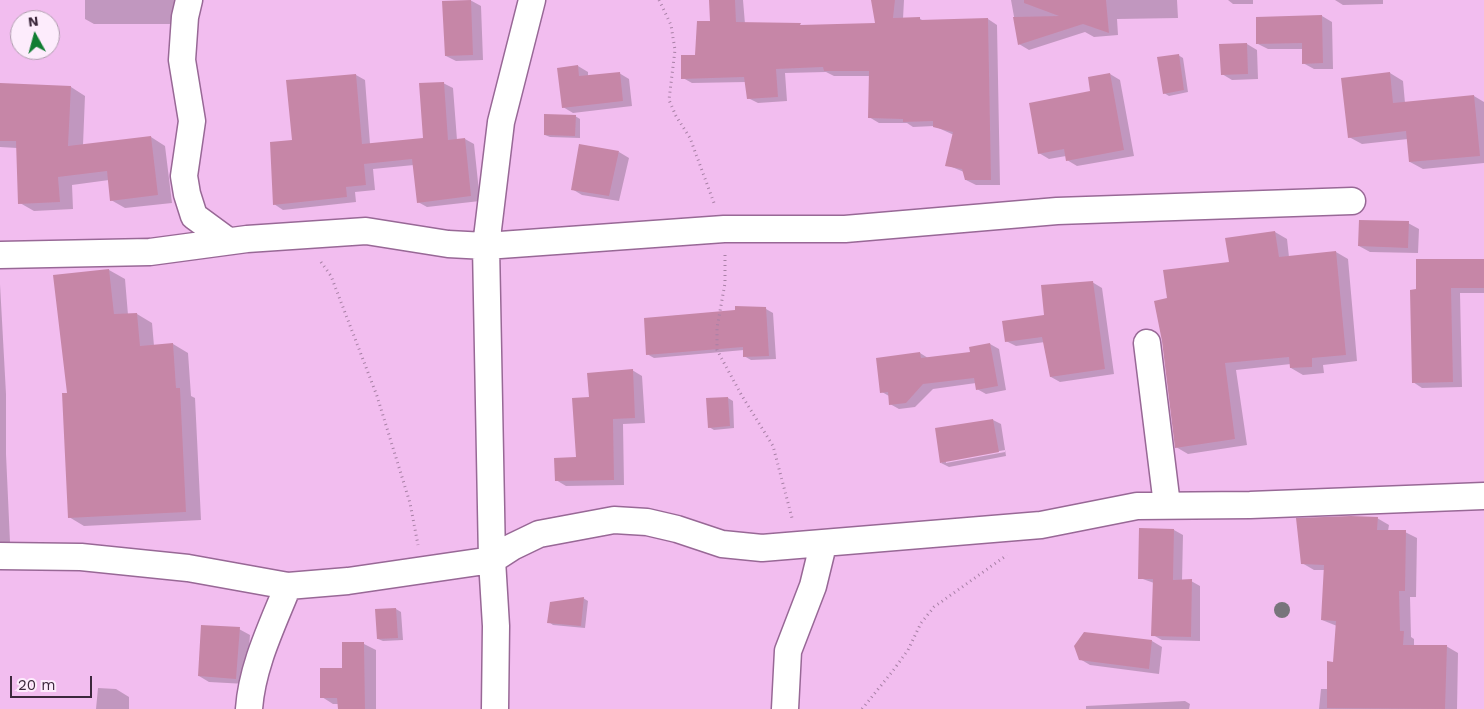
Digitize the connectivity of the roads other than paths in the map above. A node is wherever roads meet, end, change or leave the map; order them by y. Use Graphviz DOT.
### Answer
graph roads {
  1 [pos="188,0"];
  2 [pos="532,0"];
  3 [pos="1352,201"];
  4 [pos="228,241"];
  5 [pos="486,246"];
  6 [pos="0,255"];
  7 [pos="1147,344"];
  8 [pos="1484,496"];
  9 [pos="1167,505"];
  10 [pos="812,546"];
  11 [pos="0,556"];
  12 [pos="492,560"];
  13 [pos="288,586"];
  14 [pos="250,709"];
  15 [pos="495,709"];
  16 [pos="785,709"];
  1 -- 4 [label="street"];
  2 -- 5 [label="street"];
  3 -- 5 [label="street"];
  4 -- 5 [label="street"];
  4 -- 6 [label="street"];
  5 -- 12 [label="street"];
  7 -- 9 [label="street"];
  8 -- 9 [label="street"];
  9 -- 10 [label="street"];
  10 -- 12 [label="street"];
  10 -- 16 [label="street"];
  11 -- 13 [label="street"];
  12 -- 13 [label="street"];
  12 -- 15 [label="street"];
  13 -- 14 [label="street"];
}
